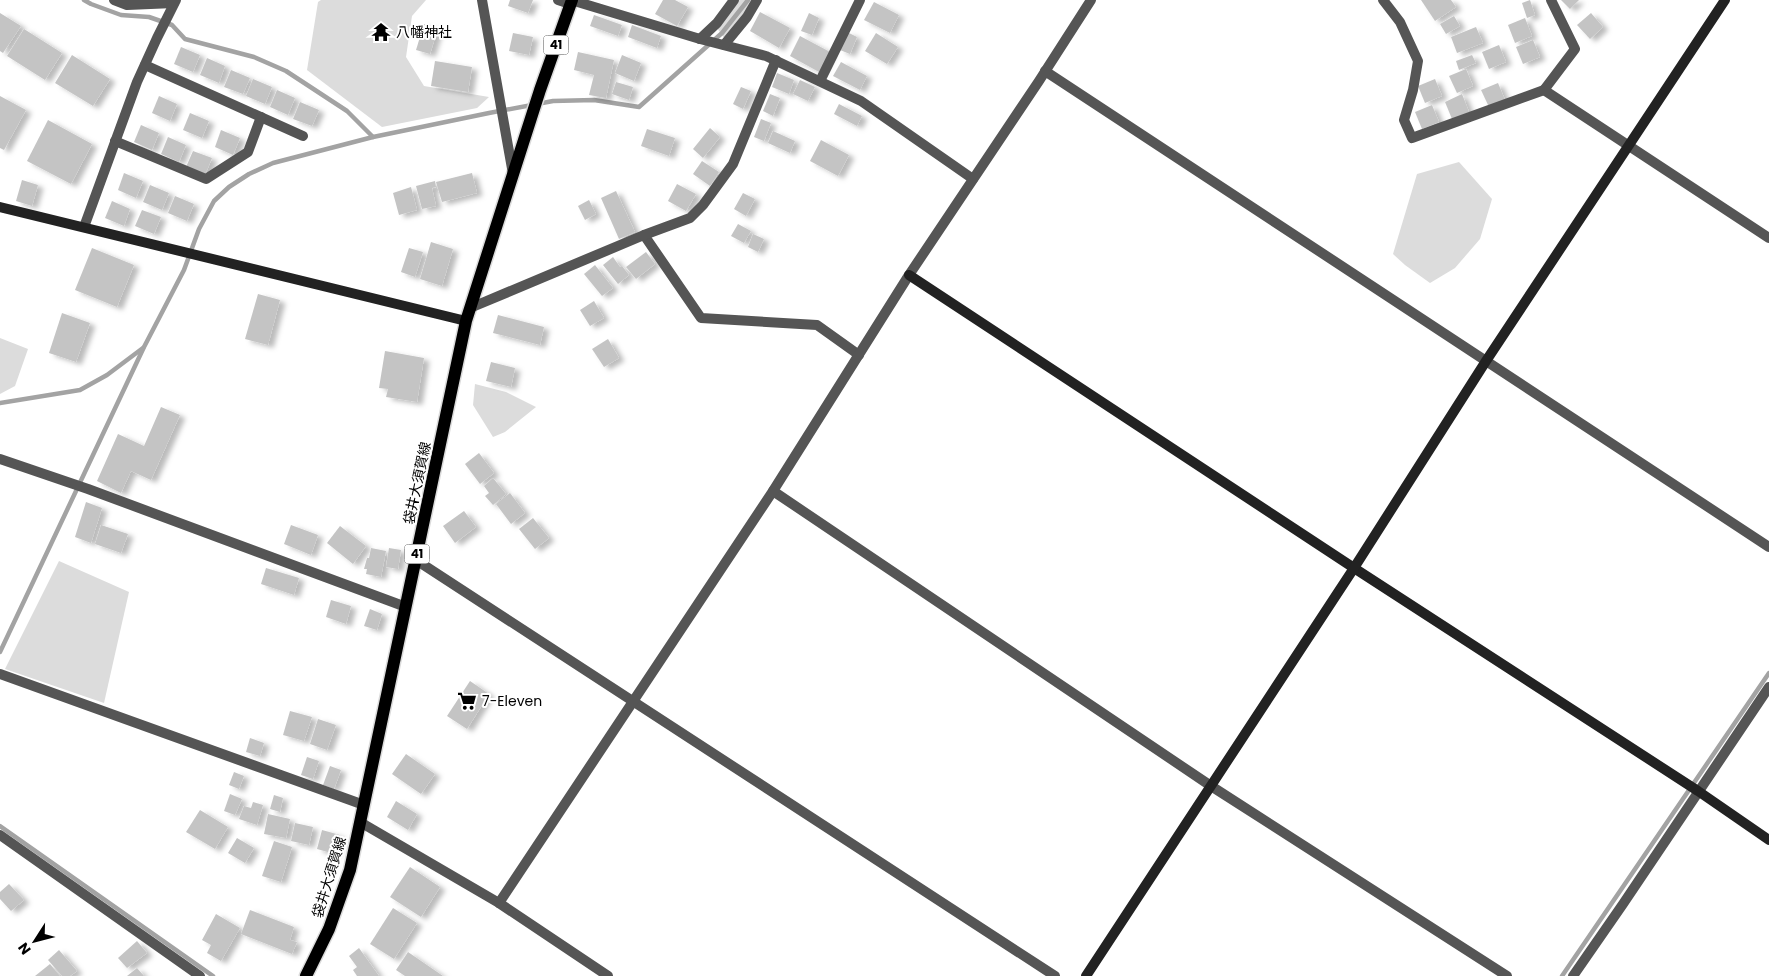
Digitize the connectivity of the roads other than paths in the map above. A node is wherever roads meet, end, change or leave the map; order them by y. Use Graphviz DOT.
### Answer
graph roads {
  1 [pos="114,0"];
  2 [pos="482,0"];
  3 [pos="734,0"];
  4 [pos="757,0"];
  5 [pos="860,0"];
  6 [pos="1091,0"];
  7 [pos="1383,0"];
  8 [pos="1551,0"];
  9 [pos="1725,0"];
  10 [pos="568,1"];
  11 [pos="175,2"];
  12 [pos="700,39"];
  13 [pos="724,45"];
  14 [pos="776,60"];
  15 [pos="145,65"];
  16 [pos="1046,71"];
  17 [pos="820,80"];
  18 [pos="1544,90"];
  19 [pos="262,117"];
  20 [pos="303,136"];
  21 [pos="115,141"];
  22 [pos="1627,145"];
  23 [pos="513,174"];
  24 [pos="973,179"];
  25 [pos="0,207"];
  26 [pos="84,227"];
  27 [pos="644,235"];
  28 [pos="1769,238"];
  29 [pos="909,275"];
  30 [pos="470,308"];
  31 [pos="466,321"];
  32 [pos="859,355"];
  33 [pos="1486,360"];
  34 [pos="0,459"];
  35 [pos="773,492"];
  36 [pos="1769,547"];
  37 [pos="416,560"];
  38 [pos="1354,568"];
  39 [pos="406,607"];
  40 [pos="0,674"];
  41 [pos="1769,687"];
  42 [pos="634,701"];
  43 [pos="1211,786"];
  44 [pos="1698,790"];
  45 [pos="364,804"];
  46 [pos="360,822"];
  47 [pos="0,835"];
  48 [pos="1769,840"];
  49 [pos="499,903"];
  50 [pos="200,976"];
  51 [pos="306,976"];
  52 [pos="608,976"];
  53 [pos="1055,976"];
  54 [pos="1086,976"];
  55 [pos="1507,976"];
  56 [pos="1573,976"];
  1 -- 11 [label="street"];
  2 -- 23 [label="street"];
  3 -- 12 [label="street"];
  4 -- 13 [label="street"];
  5 -- 17 [label="street"];
  6 -- 16 [label="street"];
  7 -- 18 [label="street"];
  8 -- 18 [label="street"];
  9 -- 22 [label="street"];
  10 -- 12 [label="street"];
  10 -- 23 [label="main road, 袋井大須賀線 / 41"];
  11 -- 15 [label="street"];
  12 -- 13 [label="street"];
  13 -- 14 [label="street"];
  14 -- 17 [label="street"];
  14 -- 27 [label="street"];
  15 -- 19 [label="street"];
  15 -- 21 [label="street"];
  16 -- 24 [label="street"];
  16 -- 33 [label="street"];
  17 -- 24 [label="street"];
  18 -- 22 [label="street"];
  19 -- 20 [label="street"];
  19 -- 21 [label="street"];
  21 -- 26 [label="street"];
  22 -- 28 [label="street"];
  22 -- 33 [label="street"];
  23 -- 30 [label="main road, 袋井大須賀線 / 41"];
  24 -- 29 [label="street"];
  25 -- 26 [label="street"];
  26 -- 31 [label="street"];
  27 -- 30 [label="street"];
  27 -- 32 [label="street"];
  29 -- 32 [label="street"];
  29 -- 38 [label="street"];
  30 -- 31 [label="main road, 袋井大須賀線 / 41"];
  31 -- 37 [label="main road, 袋井大須賀線 / 41"];
  32 -- 35 [label="street"];
  33 -- 36 [label="street"];
  33 -- 38 [label="street"];
  34 -- 39 [label="street"];
  35 -- 42 [label="street"];
  35 -- 43 [label="street"];
  37 -- 39 [label="main road, 袋井大須賀線 / 41"];
  37 -- 42 [label="street"];
  38 -- 43 [label="street"];
  38 -- 44 [label="street"];
  39 -- 45 [label="main road, 袋井大須賀線 / 41"];
  40 -- 45 [label="street"];
  41 -- 44 [label="street"];
  42 -- 49 [label="street"];
  42 -- 53 [label="street"];
  43 -- 54 [label="street"];
  43 -- 55 [label="street"];
  44 -- 48 [label="street"];
  44 -- 56 [label="street"];
  45 -- 46 [label="main road, 袋井大須賀線 / 41"];
  46 -- 49 [label="street"];
  46 -- 51 [label="main road, 袋井大須賀線 / 41"];
  47 -- 50 [label="street"];
  49 -- 52 [label="street"];
}
